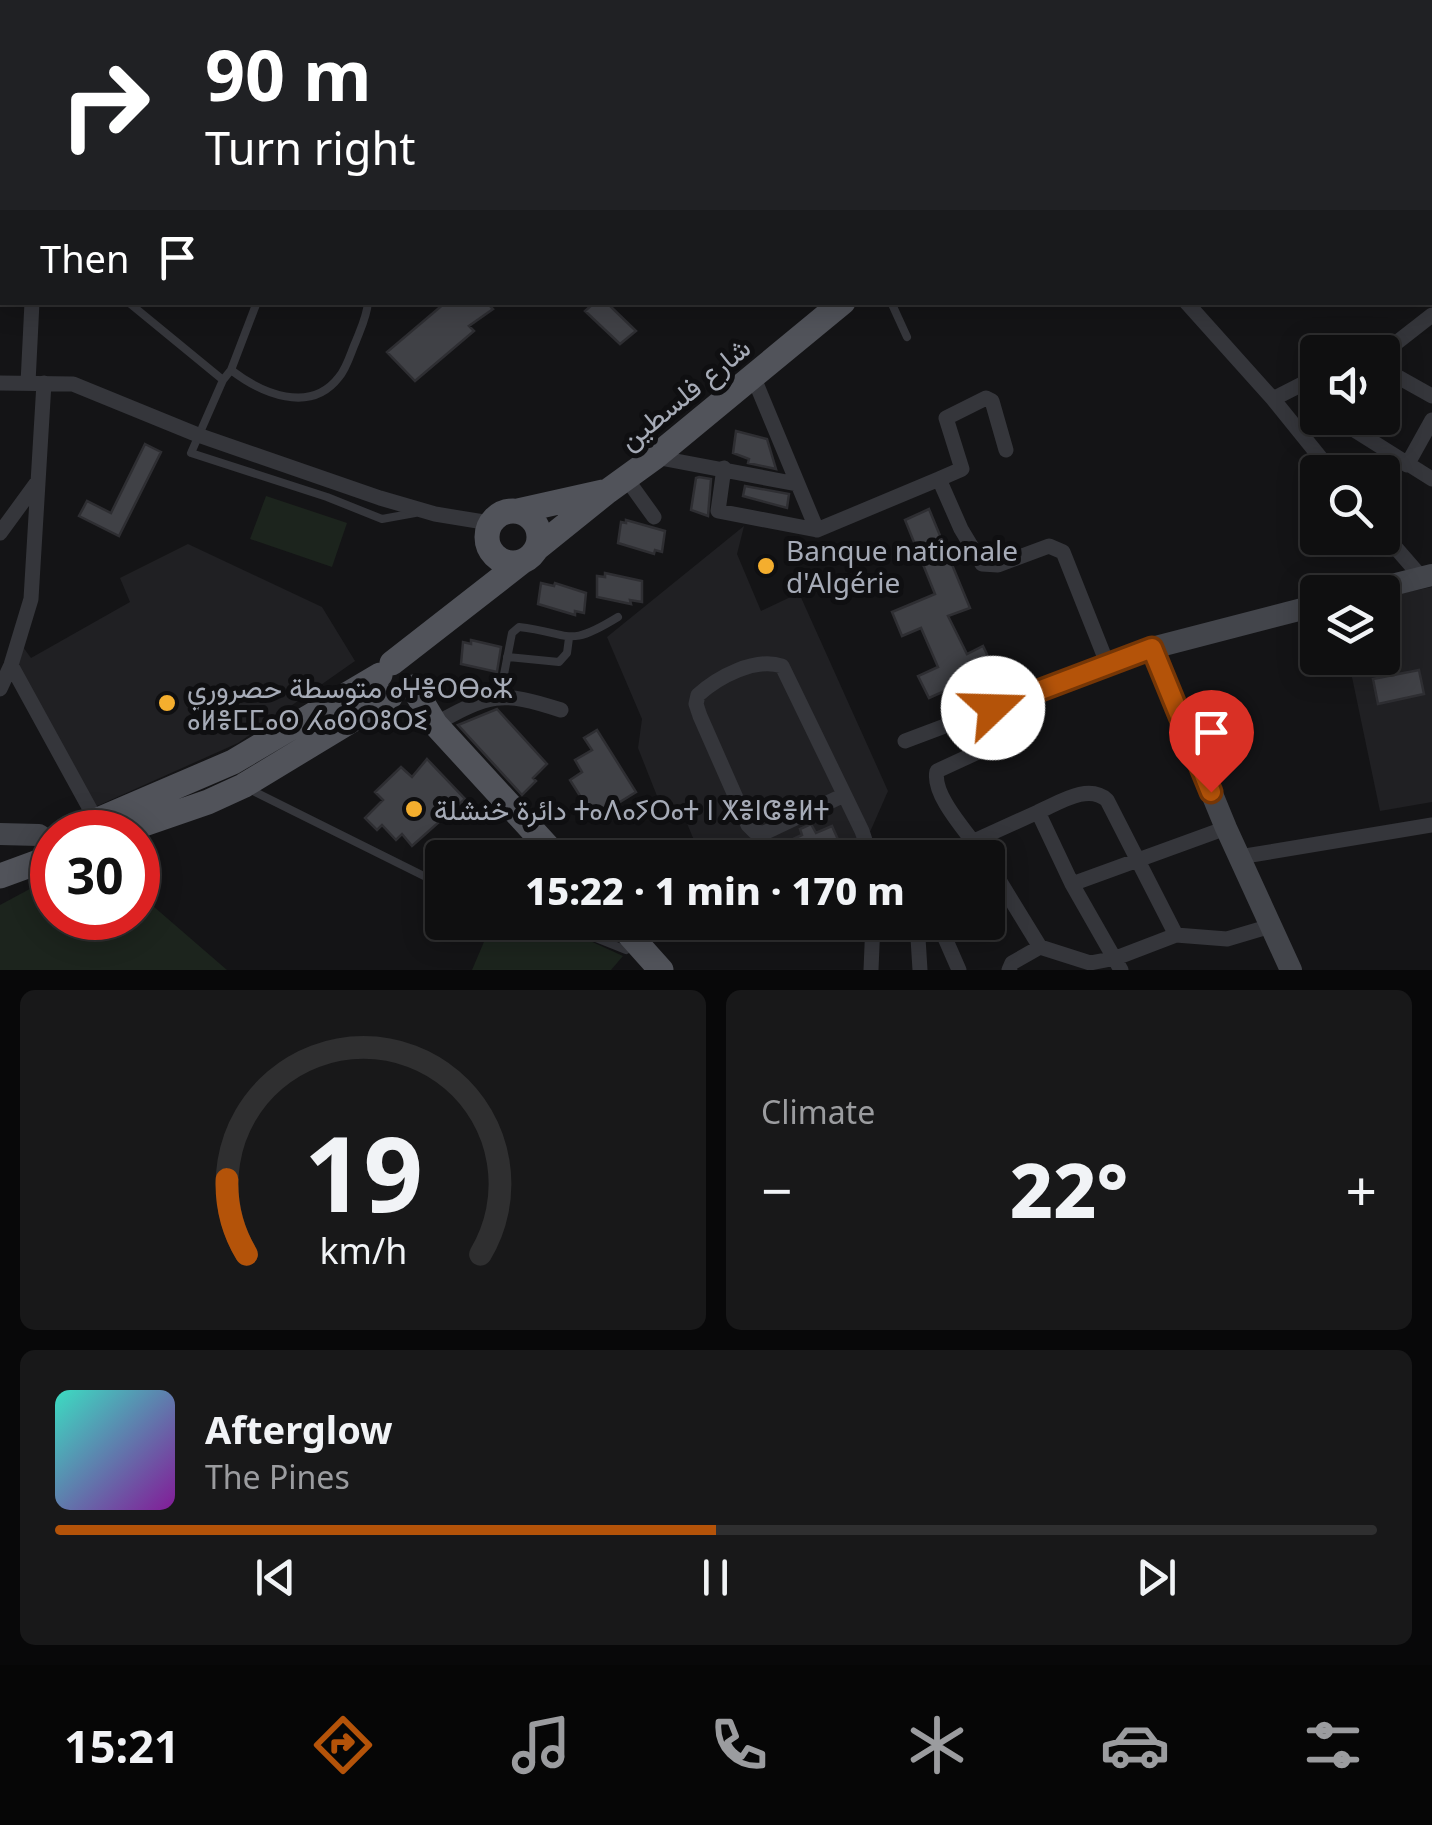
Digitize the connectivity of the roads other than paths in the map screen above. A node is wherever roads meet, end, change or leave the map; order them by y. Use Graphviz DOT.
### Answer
graph roads {
  1 [pos="32,305"];
  2 [pos="132,305"];
  3 [pos="255,305"];
  4 [pos="367,305"];
  5 [pos="840,305"];
  6 [pos="892,305"];
  7 [pos="1189,305"];
  8 [pos="1432,314"];
  9 [pos="1415,328"];
  10 [pos="906,337"];
  11 [pos="1432,338"];
  12 [pos="1400,340"];
  13 [pos="232,370"];
  14 [pos="752,376"];
  15 [pos="1400,378"];
  16 [pos="223,380"];
  17 [pos="0,383"];
  18 [pos="36,383"];
  19 [pos="1300,385"];
  20 [pos="1432,396"];
  21 [pos="1273,399"];
  22 [pos="1432,420"];
  23 [pos="198,434"];
  24 [pos="1362,435"];
  25 [pos="1006,450"];
  26 [pos="1318,455"];
  27 [pos="655,457"];
  28 [pos="1408,465"];
  29 [pos="724,468"];
  30 [pos="939,479"];
  31 [pos="1432,479"];
  32 [pos="38,481"];
  33 [pos="617,484"];
  34 [pos="797,484"];
  35 [pos="518,510"];
  36 [pos="654,517"];
  37 [pos="817,530"];
  38 [pos="0,533"];
  39 [pos="489,533"];
  40 [pos="1400,550"];
  41 [pos="530,555"];
  42 [pos="1427,576"];
  43 [pos="1400,583"];
  44 [pos="482,592"];
  45 [pos="1300,610"];
  46 [pos="618,617"];
  47 [pos="569,638"];
  48 [pos="1152,648"];
  49 [pos="507,657"];
  50 [pos="1107,663"];
  51 [pos="11,666"];
  52 [pos="398,681"];
  53 [pos="0,689"];
  54 [pos="500,696"];
  55 [pos="560,710"];
  56 [pos="436,724"];
  57 [pos="1030,728"];
  58 [pos="905,742"];
  59 [pos="243,786"];
  60 [pos="844,795"];
  61 [pos="90,810"];
  62 [pos="120,810"];
  63 [pos="1038,812"];
  64 [pos="160,819"];
  65 [pos="1432,825"];
  66 [pos="1226,828"];
  67 [pos="30,833"];
  68 [pos="0,834"];
  69 [pos="528,840"];
  70 [pos="542,840"];
  71 [pos="863,840"];
  72 [pos="973,840"];
  73 [pos="976,840"];
  74 [pos="30,850"];
  75 [pos="1239,857"];
  76 [pos="30,858"];
  77 [pos="1137,858"];
  78 [pos="0,859"];
  79 [pos="0,876"];
  80 [pos="425,877"];
  81 [pos="1072,884"];
  82 [pos="1005,901"];
  83 [pos="1271,926"];
  84 [pos="1176,935"];
  85 [pos="601,940"];
  86 [pos="618,940"];
  87 [pos="634,940"];
  88 [pos="872,940"];
  89 [pos="919,940"];
  90 [pos="946,940"];
  91 [pos="1040,947"];
  92 [pos="626,950"];
  93 [pos="1118,964"];
  94 [pos="645,970"];
  95 [pos="661,970"];
  96 [pos="871,970"];
  97 [pos="920,970"];
  98 [pos="959,970"];
  99 [pos="1009,970"];
  100 [pos="1291,970"];
  1 -- 18 [label="street"];
  2 -- 16 [label="lane"];
  3 -- 13 [label="lane"];
  4 -- 13 [label="lane"];
  5 -- 14 [label="main road, شارع فلسطين"];
  6 -- 10 [label="lane"];
  7 -- 21 [label="street"];
  8 -- 9 [label="street"];
  9 -- 11 [label="street"];
  9 -- 12 [label="street"];
  13 -- 16 [label="lane"];
  14 -- 27 [label="main road, شارع فلسطين"];
  14 -- 34 [label="street"];
  15 -- 20 [label="street"];
  16 -- 23 [label="lane"];
  17 -- 18 [label="street"];
  18 -- 23 [label="street"];
  18 -- 32 [label="street"];
  19 -- 21 [label="street"];
  21 -- 26 [label="street"];
  22 -- 28 [label="street"];
  23 -- 39 [label="street"];
  24 -- 28 [label="street"];
  25 -- 30 [label="street"];
  27 -- 29 [label="street"];
  27 -- 33 [label="main road, شارع فلسطين"];
  28 -- 31 [label="street"];
  29 -- 34 [label="street"];
  29 -- 37 [label="street"];
  30 -- 37 [label="street"];
  30 -- 50 [label="street"];
  32 -- 38 [label="street"];
  32 -- 51 [label="street"];
  33 -- 35 [label="main road"];
  33 -- 36 [label="street"];
  33 -- 41 [label="main road, شارع فلسطين"];
  34 -- 37 [label="street"];
  35 -- 39 [label="main road"];
  35 -- 41 [label="main road"];
  39 -- 41 [label="main road"];
  39 -- 44 [label="main road"];
  40 -- 42 [label="street"];
  41 -- 44 [label="main road, شارع فلسطين"];
  42 -- 43 [label="main road"];
  44 -- 52 [label="main road, شارع فلسطين"];
  45 -- 48 [label="main road"];
  46 -- 47 [label="lane"];
  47 -- 49 [label="lane"];
  47 -- 49 [label="lane"];
  48 -- 50 [label="street"];
  48 -- 66 [label="main road"];
  49 -- 54 [label="lane"];
  50 -- 58 [label="street"];
  51 -- 53 [label="street"];
  51 -- 61 [label="street"];
  52 -- 56 [label="main road"];
  52 -- 59 [label="main road"];
  52 -- 62 [label="main road"];
  52 -- 69 [label="main road"];
  54 -- 55 [label="street"];
  54 -- 56 [label="street"];
  56 -- 70 [label="main road"];
  57 -- 72 [label="street"];
  59 -- 64 [label="main road"];
  59 -- 80 [label="lane"];
  60 -- 60 [label="street"];
  60 -- 71 [label="street"];
  63 -- 73 [label="street"];
  63 -- 77 [label="street"];
  63 -- 81 [label="street"];
  65 -- 75 [label="street"];
  66 -- 75 [label="main road"];
  66 -- 77 [label="street"];
  67 -- 68 [label="main road"];
  74 -- 78 [label="main road"];
  75 -- 83 [label="main road"];
  76 -- 79 [label="main road"];
  77 -- 81 [label="street"];
  77 -- 84 [label="street"];
  81 -- 93 [label="street"];
  82 -- 91 [label="street"];
  83 -- 84 [label="street"];
  83 -- 100 [label="main road"];
  84 -- 93 [label="street"];
  85 -- 92 [label="lane"];
  86 -- 92 [label="main road"];
  87 -- 95 [label="main road"];
  88 -- 96 [label="street"];
  89 -- 97 [label="street"];
  90 -- 98 [label="street"];
  91 -- 93 [label="street"];
  91 -- 99 [label="street"];
  92 -- 94 [label="main road"];
}
